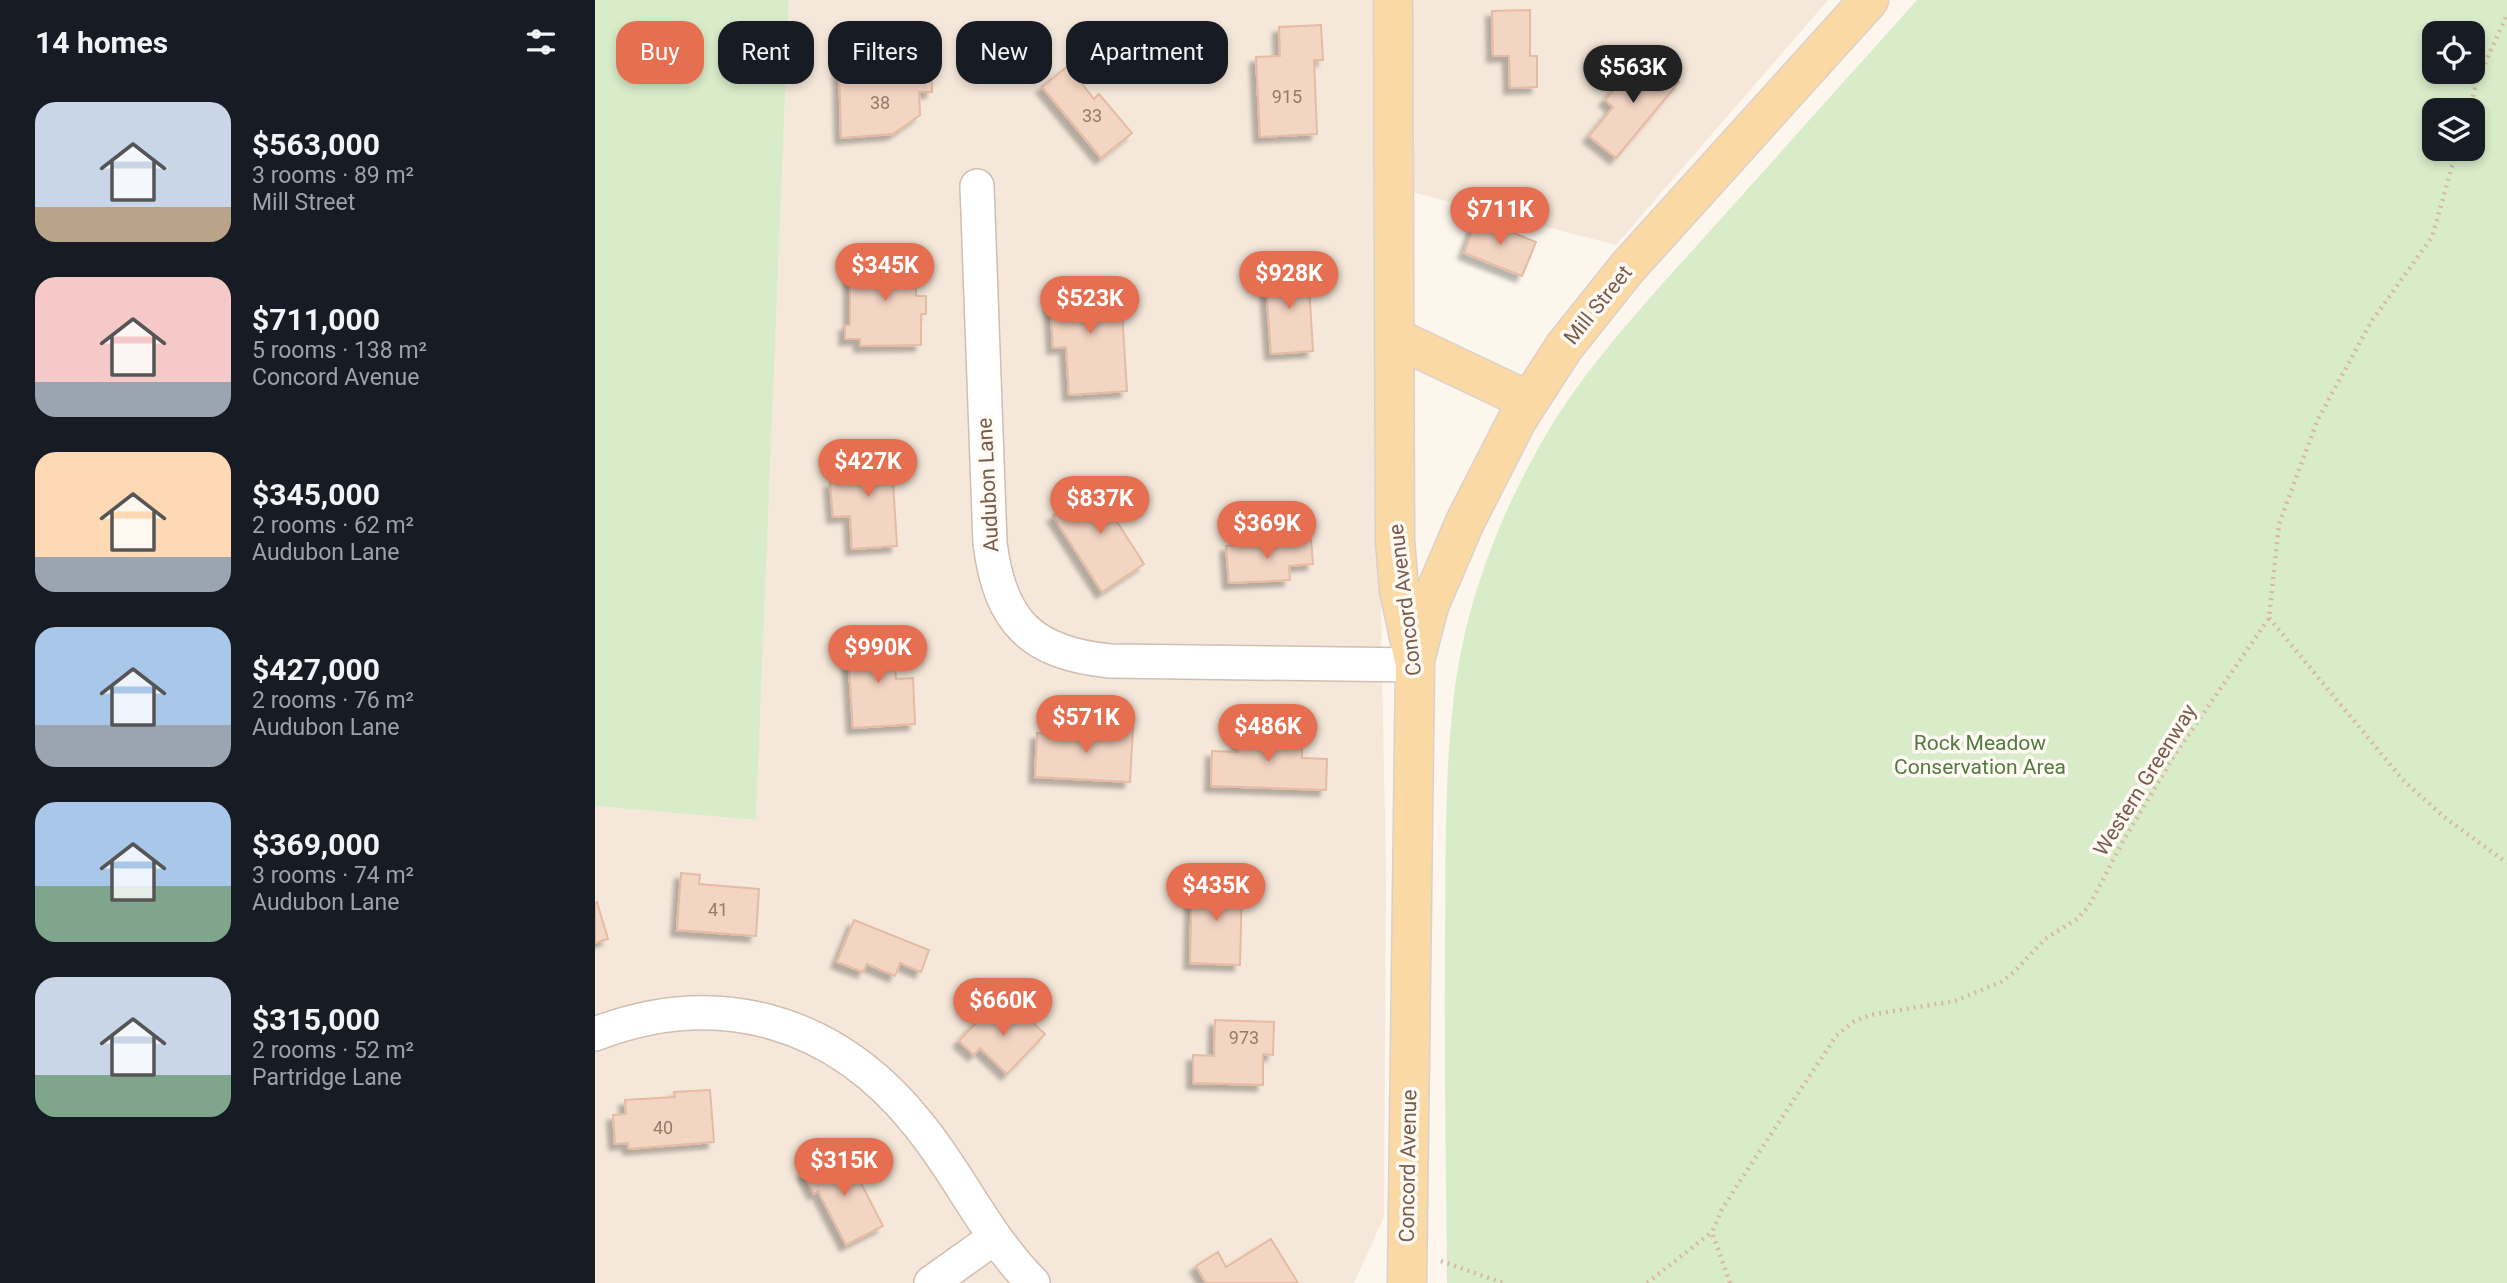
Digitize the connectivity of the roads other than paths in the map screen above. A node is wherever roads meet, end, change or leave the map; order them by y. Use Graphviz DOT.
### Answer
graph roads {
  1 [pos="1393,0"];
  2 [pos="1869,0"];
  3 [pos="977,186"];
  4 [pos="1395,338"];
  5 [pos="1529,401"];
  6 [pos="1415,665"];
  7 [pos="595,1034"];
  8 [pos="994,1238"];
  9 [pos="1412,1272"];
  10 [pos="931,1283"];
  11 [pos="1033,1283"];
  1 -- 4 [label="main road, Concord Avenue"];
  2 -- 5 [label="main road, Mill Street"];
  3 -- 6 [label="street, Audubon Lane"];
  4 -- 5 [label="main road"];
  4 -- 6 [label="main road, Concord Avenue"];
  5 -- 6 [label="main road, Mill Street"];
  6 -- 9 [label="main road, Concord Avenue"];
  7 -- 8 [label="street"];
  8 -- 10 [label="street"];
  8 -- 11 [label="street"];
}
